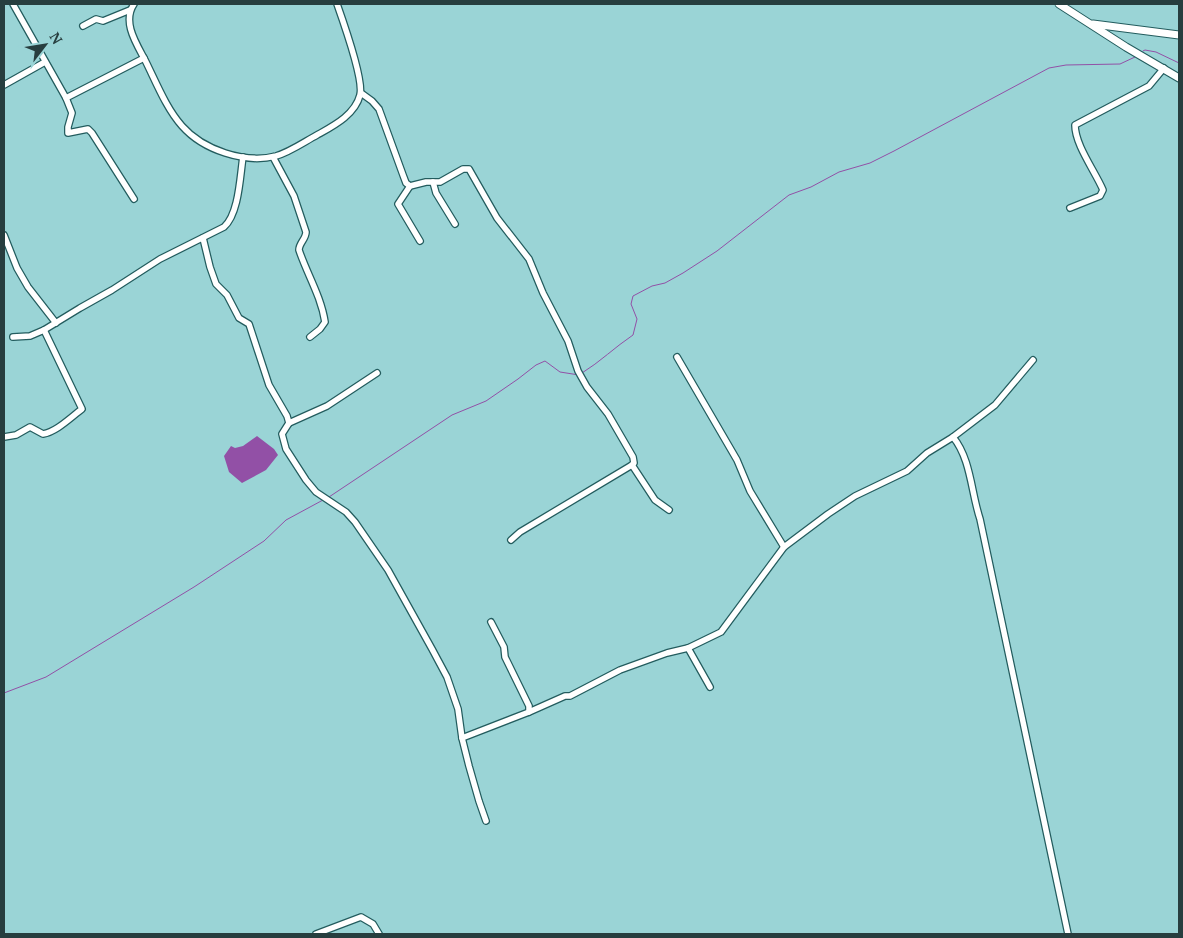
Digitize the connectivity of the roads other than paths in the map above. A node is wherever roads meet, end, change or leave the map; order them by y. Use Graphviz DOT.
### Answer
graph roads {
  1 [pos="13,4"];
  2 [pos="134,4"];
  3 [pos="337,4"];
  4 [pos="1054,4"];
  5 [pos="1059,4"];
  6 [pos="130,10"];
  7 [pos="1091,24"];
  8 [pos="83,26"];
  9 [pos="1179,35"];
  10 [pos="144,58"];
  11 [pos="45,62"];
  12 [pos="1164,68"];
  13 [pos="1179,78"];
  14 [pos="4,84"];
  15 [pos="361,93"];
  16 [pos="66,98"];
  17 [pos="273,156"];
  18 [pos="243,157"];
  19 [pos="433,182"];
  20 [pos="410,186"];
  21 [pos="134,198"];
  22 [pos="1070,208"];
  23 [pos="455,224"];
  24 [pos="4,235"];
  25 [pos="203,238"];
  26 [pos="420,242"];
  27 [pos="56,323"];
  28 [pos="44,330"];
  29 [pos="12,337"];
  30 [pos="310,337"];
  31 [pos="677,357"];
  32 [pos="1033,360"];
  33 [pos="376,374"];
  34 [pos="289,423"];
  35 [pos="4,437"];
  36 [pos="953,437"];
  37 [pos="632,465"];
  38 [pos="669,510"];
  39 [pos="511,540"];
  40 [pos="784,547"];
  41 [pos="491,622"];
  42 [pos="688,648"];
  43 [pos="710,687"];
  44 [pos="529,712"];
  45 [pos="462,738"];
  46 [pos="486,822"];
  47 [pos="316,934"];
  48 [pos="379,934"];
  49 [pos="1068,934"];
  1 -- 11 [label="street"];
  2 -- 6 [label="street"];
  3 -- 15 [label="street"];
  4 -- 7 [label="main road"];
  5 -- 7 [label="main road"];
  6 -- 8 [label="street"];
  6 -- 10 [label="street"];
  7 -- 9 [label="main road"];
  7 -- 12 [label="main road"];
  10 -- 16 [label="street"];
  10 -- 18 [label="street"];
  11 -- 14 [label="street"];
  11 -- 16 [label="street"];
  12 -- 13 [label="main road"];
  12 -- 22 [label="street"];
  15 -- 17 [label="street"];
  15 -- 20 [label="street"];
  16 -- 21 [label="street"];
  17 -- 18 [label="street"];
  17 -- 30 [label="street"];
  18 -- 25 [label="street"];
  19 -- 20 [label="street"];
  19 -- 23 [label="street"];
  19 -- 37 [label="street"];
  20 -- 26 [label="street"];
  24 -- 27 [label="street"];
  25 -- 27 [label="street"];
  25 -- 34 [label="street"];
  27 -- 28 [label="street"];
  28 -- 29 [label="street"];
  28 -- 35 [label="street"];
  31 -- 40 [label="street"];
  32 -- 36 [label="street"];
  33 -- 34 [label="street"];
  34 -- 45 [label="street"];
  36 -- 40 [label="street"];
  36 -- 49 [label="street"];
  37 -- 38 [label="street"];
  37 -- 39 [label="street"];
  40 -- 42 [label="street"];
  41 -- 44 [label="street"];
  42 -- 43 [label="street"];
  42 -- 44 [label="street"];
  44 -- 45 [label="street"];
  45 -- 46 [label="street"];
  47 -- 48 [label="street"];
}
